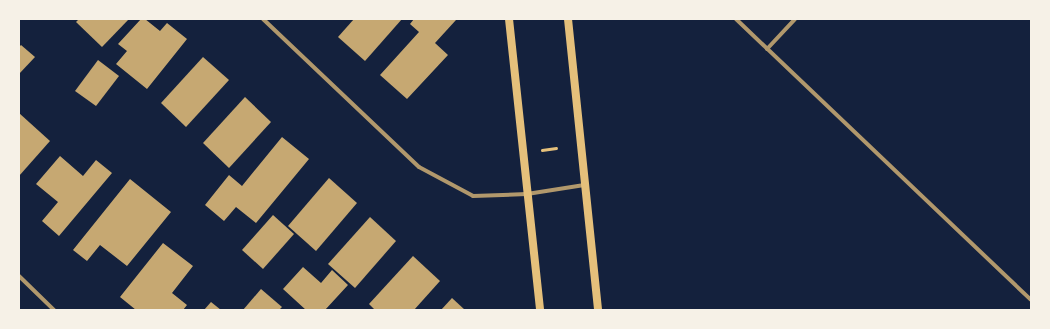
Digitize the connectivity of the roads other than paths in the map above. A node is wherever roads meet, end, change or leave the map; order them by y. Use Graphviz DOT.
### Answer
graph roads {
  1 [pos="263,19"];
  2 [pos="509,19"];
  3 [pos="568,19"];
  4 [pos="736,19"];
  5 [pos="795,19"];
  6 [pos="767,49"];
  7 [pos="584,185"];
  8 [pos="527,194"];
  9 [pos="19,276"];
  10 [pos="1031,300"];
  11 [pos="54,310"];
  12 [pos="540,310"];
  13 [pos="598,310"];
  1 -- 8 [label="street"];
  2 -- 8 [label="main road"];
  3 -- 7 [label="main road"];
  4 -- 6 [label="street"];
  5 -- 6 [label="street"];
  6 -- 10 [label="street"];
  7 -- 8 [label="street"];
  7 -- 13 [label="main road"];
  8 -- 12 [label="main road"];
  9 -- 11 [label="street"];
}
